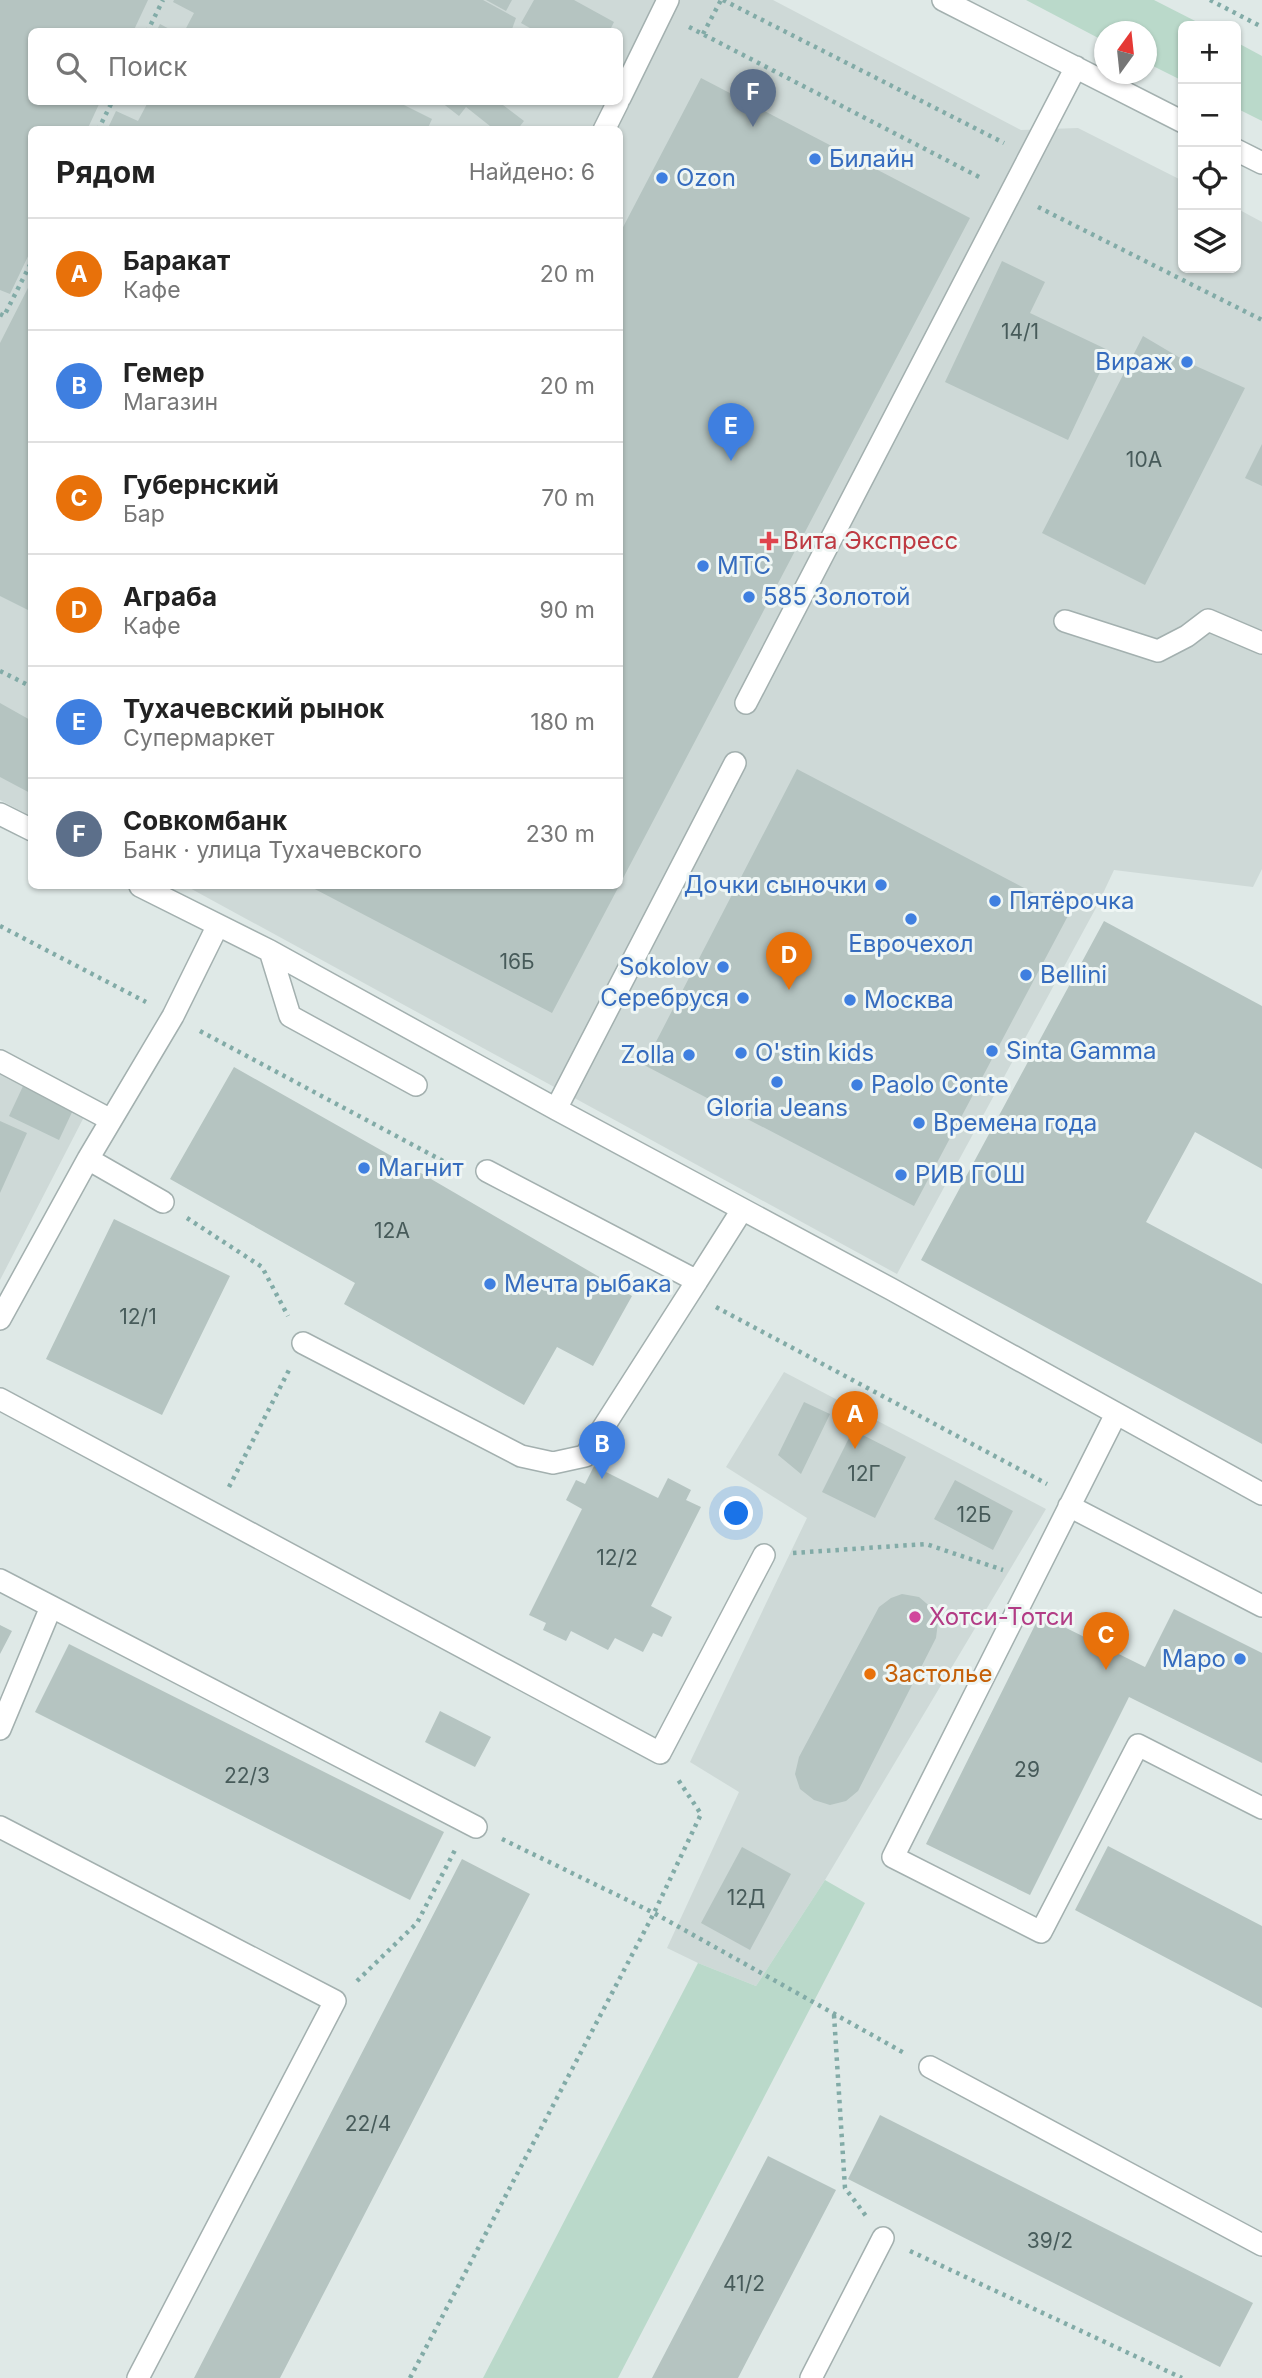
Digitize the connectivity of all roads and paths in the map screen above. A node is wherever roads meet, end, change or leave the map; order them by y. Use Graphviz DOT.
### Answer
graph roads {
  1 [pos="163,0"];
  2 [pos="722,0"];
  3 [pos="943,0"];
  4 [pos="1210,0"];
  5 [pos="664,6"];
  6 [pos="1262,27"];
  7 [pos="149,28"];
  8 [pos="703,34"];
  9 [pos="1076,67"];
  10 [pos="623,92"];
  11 [pos="110,105"];
  12 [pos="616,105"];
  13 [pos="1178,119"];
  14 [pos="100,126"];
  15 [pos="606,126"];
  16 [pos="1241,152"];
  17 [pos="1030,156"];
  18 [pos="1262,163"];
  19 [pos="1011,194"];
  20 [pos="28,269"];
  21 [pos="0,314"];
  22 [pos="1262,320"];
  23 [pos="1065,621"];
  24 [pos="1262,643"];
  25 [pos="0,671"];
  26 [pos="26,684"];
  27 [pos="747,703"];
  28 [pos="735,763"];
  29 [pos="0,814"];
  30 [pos="28,828"];
  31 [pos="149,889"];
  32 [pos="218,925"];
  33 [pos="270,951"];
  34 [pos="0,1061"];
  35 [pos="416,1085"];
  36 [pos="556,1109"];
  37 [pos="111,1120"];
  38 [pos="88,1158"];
  39 [pos="487,1171"];
  40 [pos="163,1202"];
  41 [pos="742,1210"];
  42 [pos="697,1281"];
  43 [pos="0,1320"];
  44 [pos="303,1343"];
  45 [pos="0,1399"];
  46 [pos="1116,1414"];
  47 [pos="1262,1494"];
  48 [pos="1069,1506"];
  49 [pos="215,1514"];
  50 [pos="764,1555"];
  51 [pos="1032,1579"];
  52 [pos="0,1580"];
  53 [pos="1262,1606"];
  54 [pos="51,1607"];
  55 [pos="0,1729"];
  56 [pos="660,1753"];
  57 [pos="1262,1808"];
  58 [pos="472,1825"];
  59 [pos="0,1827"];
  60 [pos="654,1913"];
  61 [pos="335,2001"];
  62 [pos="834,2014"];
  63 [pos="930,2067"];
  64 [pos="883,2238"];
  65 [pos="1262,2245"];
  66 [pos="138,2378"];
  67 [pos="410,2378"];
  68 [pos="811,2378"];
  69 [pos="1182,2378"];
  1 -- 7 [label="path"];
  2 -- 8 [label="path"];
  2 -- 17 [label="path"];
  3 -- 9 [label="street"];
  4 -- 6 [label="path"];
  5 -- 8 [label="path"];
  5 -- 10 [label="street"];
  8 -- 19 [label="path"];
  9 -- 13 [label="street"];
  9 -- 17 [label="street"];
  11 -- 14 [label="path"];
  12 -- 15 [label="street"];
  16 -- 18 [label="street"];
  17 -- 19 [label="street"];
  19 -- 22 [label="path"];
  19 -- 27 [label="street"];
  20 -- 21 [label="path"];
  23 -- 24 [label="street"];
  25 -- 26 [label="path"];
  28 -- 36 [label="street"];
  29 -- 30 [label="street"];
  31 -- 32 [label="street"];
  32 -- 33 [label="street"];
  32 -- 37 [label="street"];
  33 -- 35 [label="street"];
  33 -- 36 [label="street"];
  34 -- 37 [label="street"];
  36 -- 41 [label="street"];
  37 -- 38 [label="street"];
  38 -- 40 [label="street"];
  38 -- 43 [label="street"];
  39 -- 42 [label="street"];
  40 -- 44 [label="path"];
  41 -- 42 [label="street"];
  41 -- 46 [label="street"];
  42 -- 44 [label="street"];
  44 -- 49 [label="path"];
  45 -- 49 [label="street"];
  46 -- 47 [label="street"];
  46 -- 48 [label="street"];
  48 -- 51 [label="street"];
  48 -- 53 [label="street"];
  49 -- 56 [label="street"];
  50 -- 51 [label="path"];
  50 -- 56 [label="street"];
  51 -- 57 [label="street"];
  52 -- 54 [label="street"];
  54 -- 55 [label="street"];
  54 -- 58 [label="street"];
  56 -- 60 [label="path"];
  58 -- 60 [label="path"];
  58 -- 61 [label="path"];
  59 -- 61 [label="street"];
  60 -- 62 [label="path"];
  60 -- 67 [label="path"];
  61 -- 66 [label="street"];
  62 -- 63 [label="path"];
  62 -- 64 [label="path"];
  63 -- 65 [label="street"];
  64 -- 68 [label="street"];
  64 -- 69 [label="path"];
}
